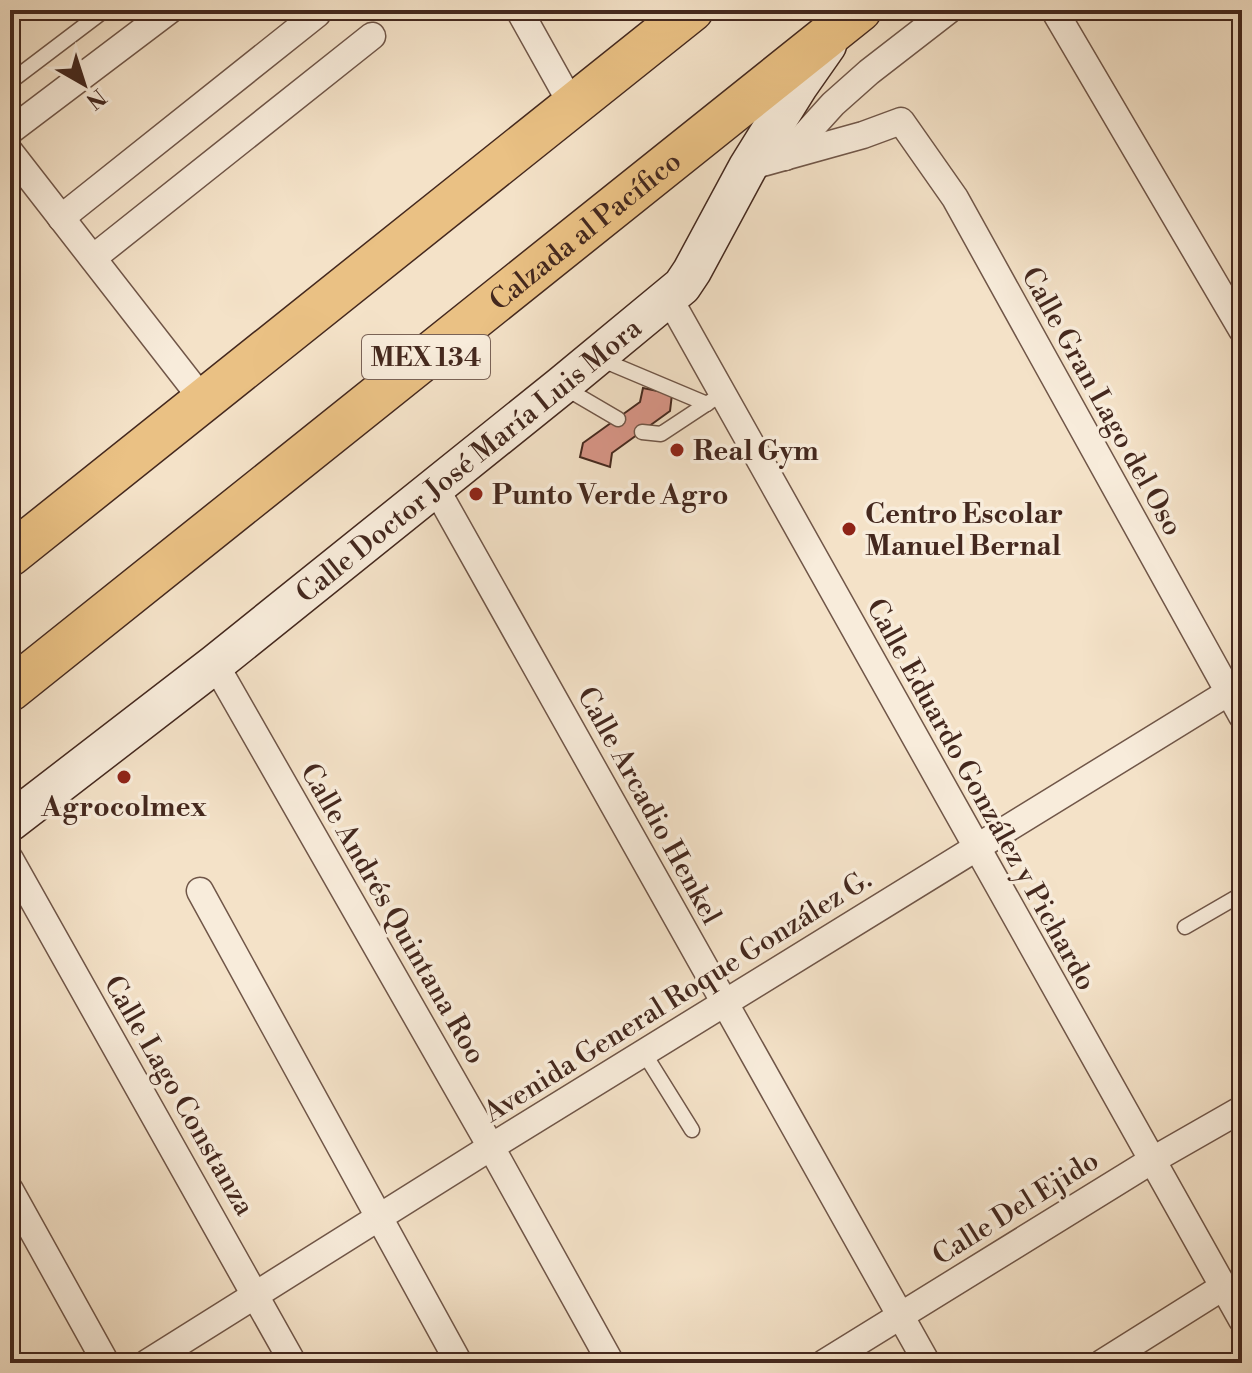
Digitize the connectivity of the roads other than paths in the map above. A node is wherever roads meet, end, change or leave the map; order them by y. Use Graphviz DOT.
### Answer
graph roads {
  1 [pos="105,10"];
  2 [pos="170,10"];
  3 [pos="519,10"];
  4 [pos="692,10"];
  5 [pos="949,10"];
  6 [pos="1054,10"];
  7 [pos="317,14"];
  8 [pos="851,17"];
  9 [pos="372,36"];
  10 [pos="10,82"];
  11 [pos="572,105"];
  12 [pos="10,131"];
  13 [pos="10,152"];
  14 [pos="785,157"];
  15 [pos="748,167"];
  16 [pos="61,218"];
  17 [pos="93,258"];
  18 [pos="669,298"];
  19 [pos="1242,330"];
  20 [pos="596,357"];
  21 [pos="561,386"];
  22 [pos="714,399"];
  23 [pos="203,400"];
  24 [pos="618,419"];
  25 [pos="642,432"];
  26 [pos="435,487"];
  27 [pos="13,545"];
  28 [pos="215,664"];
  29 [pos="1235,688"];
  30 [pos="10,690"];
  31 [pos="1242,716"];
  32 [pos="10,822"];
  33 [pos="975,848"];
  34 [pos="10,859"];
  35 [pos="200,891"];
  36 [pos="1242,894"];
  37 [pos="1185,927"];
  38 [pos="725,1004"];
  39 [pos="644,1053"];
  40 [pos="1242,1109"];
  41 [pos="692,1130"];
  42 [pos="491,1147"];
  43 [pos="1151,1161"];
  44 [pos="10,1190"];
  45 [pos="380,1216"];
  46 [pos="1223,1287"];
  47 [pos="256,1294"];
  48 [pos="901,1315"];
  49 [pos="1242,1320"];
  50 [pos="106,1363"];
  51 [pos="147,1363"];
  52 [pos="293,1363"];
  53 [pos="459,1363"];
  54 [pos="611,1363"];
  55 [pos="824,1363"];
  56 [pos="927,1363"];
  57 [pos="1102,1363"];
  1 -- 10 [label="lane"];
  2 -- 12 [label="street"];
  3 -- 11 [label="street"];
  4 -- 11 [label="main road"];
  5 -- 14 [label="street"];
  6 -- 19 [label="street"];
  7 -- 16 [label="street"];
  8 -- 15 [label="street, Calle Doctor José María Luis Mora"];
  8 -- 30 [label="main road, Calzada al Pacífico / MEX 134"];
  9 -- 17 [label="street"];
  11 -- 23 [label="main road"];
  13 -- 16 [label="street"];
  14 -- 15 [label="street"];
  14 -- 29 [label="street, Calle Gran Lago del Oso"];
  15 -- 18 [label="street, Calle Doctor José María Luis Mora"];
  16 -- 17 [label="street"];
  17 -- 23 [label="street"];
  18 -- 20 [label="street, Calle Doctor José María Luis Mora"];
  18 -- 22 [label="street, Calle Eduardo González y Pichardo"];
  20 -- 21 [label="street, Calle Doctor José María Luis Mora"];
  20 -- 22 [label="lane"];
  21 -- 24 [label="lane"];
  21 -- 26 [label="street, Calle Doctor José María Luis Mora"];
  22 -- 25 [label="lane"];
  22 -- 33 [label="street, Calle Eduardo González y Pichardo"];
  23 -- 27 [label="main road"];
  26 -- 28 [label="street, Calle Doctor José María Luis Mora"];
  26 -- 38 [label="street, Calle Arcadio Henkel"];
  28 -- 32 [label="street, Calle Doctor José María Luis Mora"];
  28 -- 42 [label="street, Calle Andrés Quintana Roo"];
  29 -- 31 [label="street, Calle Gran Lago del Oso"];
  29 -- 33 [label="street, Avenida General Roque González G."];
  33 -- 38 [label="street, Avenida General Roque González G."];
  33 -- 43 [label="street, Calle Eduardo González y Pichardo"];
  34 -- 47 [label="street, Calle Lago Constanza"];
  35 -- 45 [label="street"];
  36 -- 37 [label="lane"];
  38 -- 39 [label="street, Avenida General Roque González G."];
  38 -- 48 [label="street, Calle Arcadio Henkel"];
  39 -- 41 [label="lane"];
  39 -- 42 [label="street, Avenida General Roque González G."];
  40 -- 43 [label="street, Calle Del Ejido"];
  42 -- 45 [label="street, Avenida General Roque González G."];
  42 -- 54 [label="street, Calle Andrés Quintana Roo"];
  43 -- 46 [label="street, Calle Eduardo González y Pichardo"];
  43 -- 48 [label="street, Calle Del Ejido"];
  44 -- 50 [label="street"];
  45 -- 47 [label="street, Avenida General Roque González G."];
  45 -- 53 [label="street"];
  46 -- 49 [label="street, Calle Eduardo González y Pichardo"];
  46 -- 57 [label="street"];
  47 -- 51 [label="street, Avenida General Roque González G."];
  47 -- 52 [label="street, Calle Lago Constanza"];
  48 -- 55 [label="street, Calle Del Ejido"];
  48 -- 56 [label="street, Calle Arcadio Henkel"];
}
